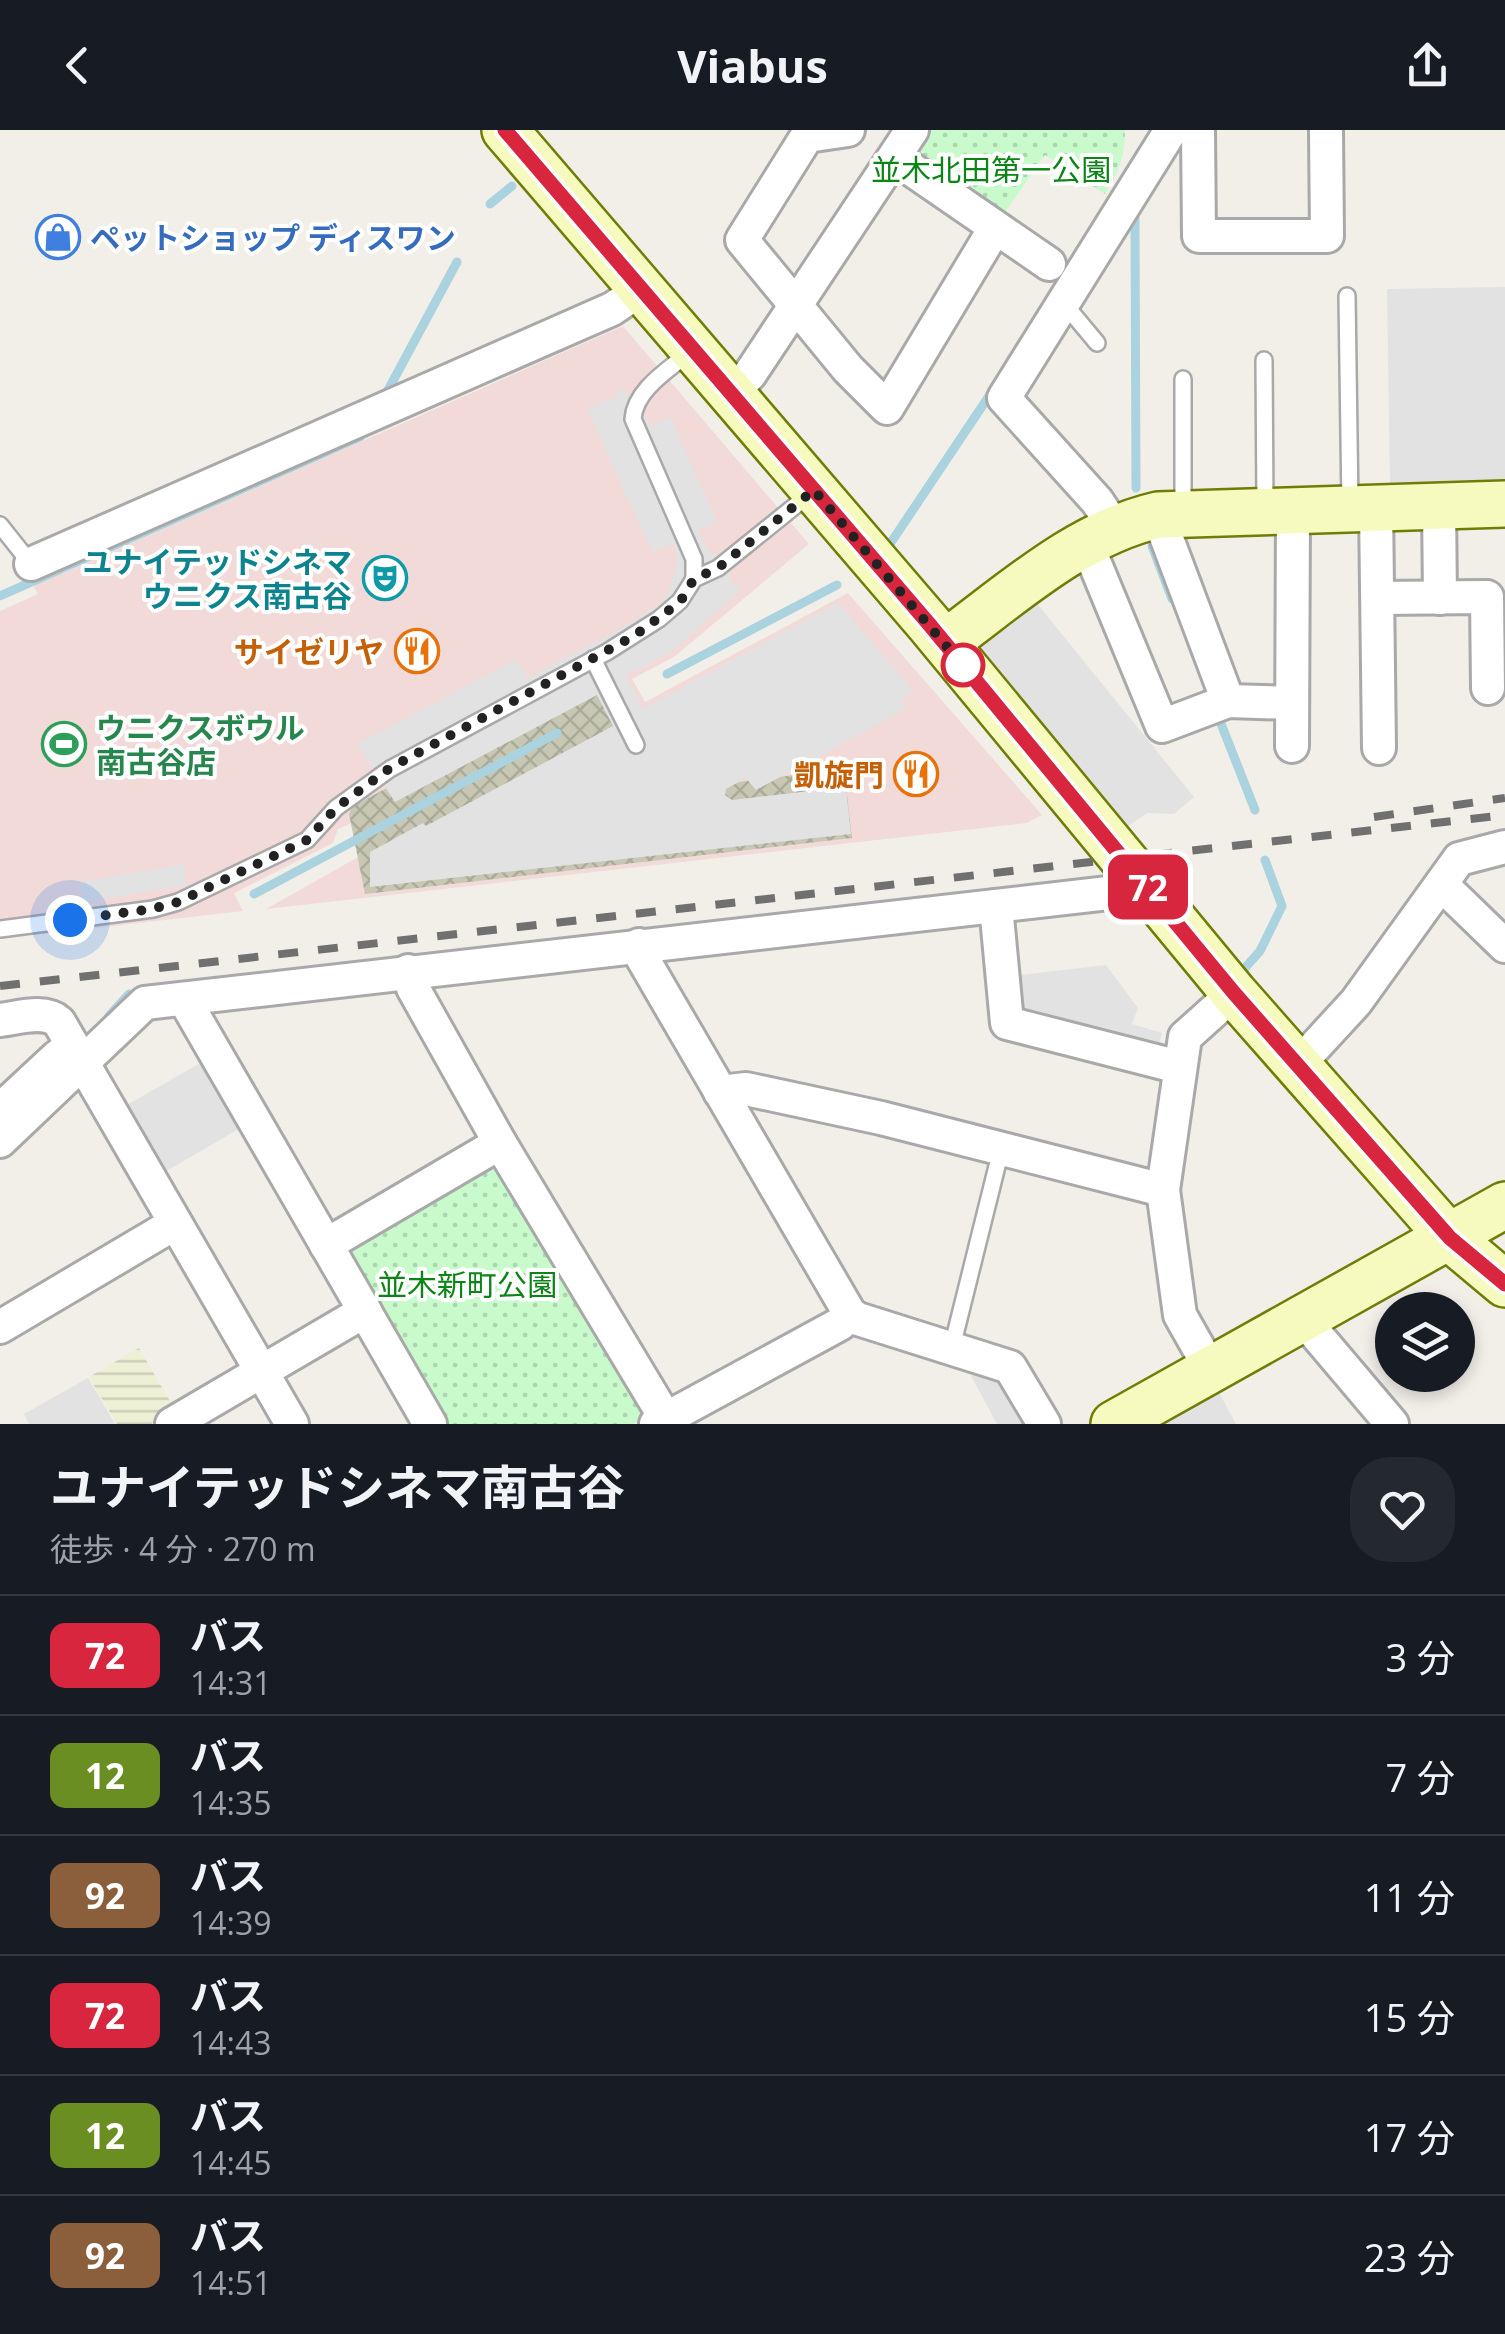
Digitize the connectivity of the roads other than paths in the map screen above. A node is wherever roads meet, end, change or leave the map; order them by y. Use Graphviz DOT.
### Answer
graph roads {
  1 [pos="505,130"];
  2 [pos="848,130"];
  3 [pos="1171,130"];
  4 [pos="1198,130"];
  5 [pos="1326,130"];
  6 [pos="806,133"];
  7 [pos="903,144"];
  8 [pos="995,228"];
  9 [pos="1050,264"];
  10 [pos="642,289"];
  11 [pos="1347,296"];
  12 [pos="795,305"];
  13 [pos="1061,306"];
  14 [pos="1097,343"];
  15 [pos="694,348"];
  16 [pos="1264,360"];
  17 [pos="1184,379"];
  18 [pos="732,393"];
  19 [pos="814,490"];
  20 [pos="1505,504"];
  21 [pos="1439,505"];
  22 [pos="1363,507"];
  23 [pos="1279,511"];
  24 [pos="1170,515"];
  25 [pos="0,525"];
  26 [pos="1100,536"];
  27 [pos="32,564"];
  28 [pos="694,579"];
  29 [pos="1378,598"];
  30 [pos="1440,598"];
  31 [pos="944,643"];
  32 [pos="593,659"];
  33 [pos="1488,688"];
  34 [pos="1228,700"];
  35 [pos="1292,703"];
  36 [pos="636,745"];
  37 [pos="1292,746"];
  38 [pos="1379,748"];
  39 [pos="1505,848"];
  40 [pos="1442,885"];
  41 [pos="1147,886"];
  42 [pos="996,906"];
  43 [pos="0,928"];
  44 [pos="639,945"];
  45 [pos="1505,946"];
  46 [pos="408,972"];
  47 [pos="1234,993"];
  48 [pos="184,999"];
  49 [pos="0,1020"];
  50 [pos="77,1056"];
  51 [pos="1298,1065"];
  52 [pos="1179,1067"];
  53 [pos="720,1092"];
  54 [pos="0,1110"];
  55 [pos="0,1142"];
  56 [pos="500,1143"];
  57 [pos="1001,1150"];
  58 [pos="1162,1190"];
  59 [pos="1505,1204"];
  60 [pos="174,1224"];
  61 [pos="1450,1238"];
  62 [pos="326,1244"];
  63 [pos="1505,1284"];
  64 [pos="365,1311"];
  65 [pos="850,1314"];
  66 [pos="1303,1320"];
  67 [pos="0,1327"];
  68 [pos="952,1348"];
  69 [pos="1211,1370"];
  70 [pos="262,1371"];
  71 [pos="661,1422"];
  72 [pos="172,1424"];
  73 [pos="292,1424"];
  74 [pos="430,1424"];
  75 [pos="1044,1424"];
  76 [pos="1114,1424"];
  77 [pos="1392,1424"];
  1 -- 10 [label="main road"];
  2 -- 6 [label="street"];
  3 -- 13 [label="street"];
  4 -- 5 [label="street"];
  6 -- 12 [label="street"];
  7 -- 8 [label="street"];
  7 -- 12 [label="street"];
  8 -- 9 [label="street"];
  8 -- 12 [label="street"];
  10 -- 15 [label="main road"];
  10 -- 27 [label="street"];
  11 -- 22 [label="lane"];
  12 -- 18 [label="street"];
  13 -- 14 [label="lane"];
  13 -- 26 [label="street"];
  15 -- 18 [label="main road"];
  15 -- 28 [label="lane"];
  16 -- 23 [label="lane"];
  17 -- 24 [label="lane"];
  18 -- 19 [label="main road"];
  19 -- 28 [label="lane"];
  19 -- 31 [label="main road"];
  20 -- 21 [label="main road"];
  21 -- 22 [label="main road"];
  21 -- 30 [label="street"];
  22 -- 23 [label="main road"];
  22 -- 29 [label="street"];
  23 -- 24 [label="main road"];
  23 -- 35 [label="street"];
  24 -- 26 [label="main road"];
  24 -- 34 [label="street"];
  25 -- 27 [label="lane"];
  26 -- 31 [label="main road"];
  26 -- 34 [label="street"];
  28 -- 32 [label="lane"];
  29 -- 30 [label="street"];
  29 -- 38 [label="street"];
  30 -- 33 [label="street"];
  31 -- 41 [label="main road"];
  32 -- 36 [label="lane"];
  32 -- 43 [label="lane"];
  34 -- 35 [label="street"];
  35 -- 37 [label="street"];
  39 -- 40 [label="street"];
  40 -- 45 [label="street"];
  40 -- 51 [label="street"];
  41 -- 42 [label="street"];
  41 -- 47 [label="main road"];
  42 -- 44 [label="street"];
  42 -- 52 [label="street"];
  44 -- 46 [label="street"];
  44 -- 53 [label="street"];
  46 -- 48 [label="street"];
  46 -- 56 [label="street"];
  47 -- 51 [label="main road"];
  47 -- 52 [label="street"];
  48 -- 50 [label="street"];
  48 -- 62 [label="street"];
  49 -- 50 [label="street"];
  50 -- 54 [label="street"];
  50 -- 55 [label="street"];
  50 -- 60 [label="street"];
  51 -- 61 [label="main road"];
  52 -- 58 [label="street"];
  53 -- 57 [label="street"];
  53 -- 65 [label="street"];
  56 -- 62 [label="street"];
  56 -- 71 [label="street"];
  57 -- 58 [label="street"];
  57 -- 68 [label="lane"];
  58 -- 69 [label="street"];
  59 -- 61 [label="main road"];
  60 -- 67 [label="street"];
  60 -- 70 [label="street"];
  61 -- 63 [label="main road"];
  61 -- 66 [label="main road"];
  62 -- 64 [label="street"];
  64 -- 70 [label="street"];
  64 -- 74 [label="street"];
  65 -- 68 [label="street"];
  65 -- 71 [label="street"];
  66 -- 69 [label="main road"];
  66 -- 77 [label="street"];
  68 -- 75 [label="street"];
  69 -- 76 [label="main road"];
  70 -- 72 [label="street"];
  70 -- 73 [label="street"];
}
